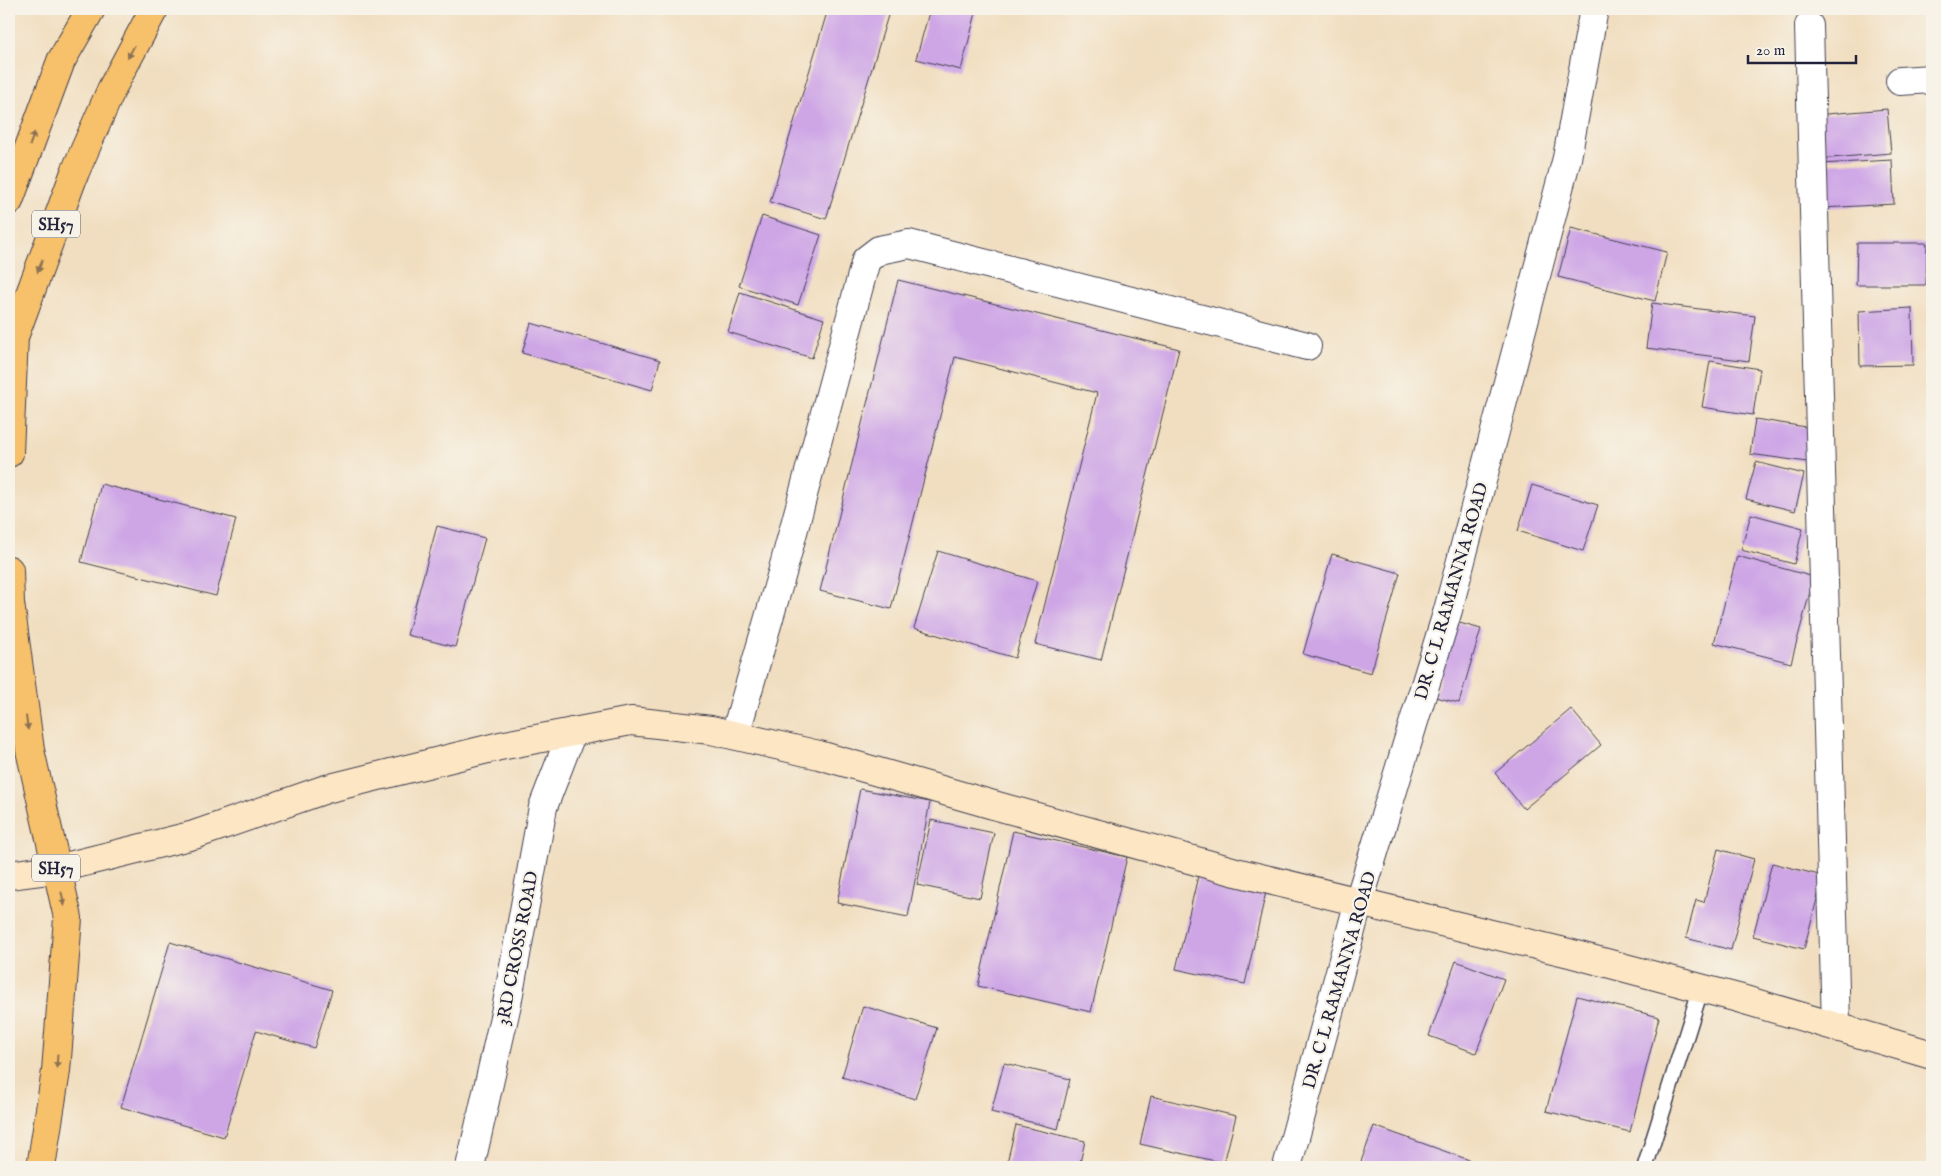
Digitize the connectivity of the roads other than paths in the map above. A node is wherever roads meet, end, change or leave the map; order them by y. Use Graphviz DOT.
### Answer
graph roads {
  1 [pos="90,9"];
  2 [pos="1594,9"];
  3 [pos="151,10"];
  4 [pos="1809,26"];
  5 [pos="1932,79"];
  6 [pos="1900,81"];
  7 [pos="9,201"];
  8 [pos="1307,346"];
  9 [pos="9,453"];
  10 [pos="9,570"];
  11 [pos="572,732"];
  12 [pos="735,735"];
  13 [pos="56,869"];
  14 [pos="9,875"];
  15 [pos="1360,902"];
  16 [pos="1701,988"];
  17 [pos="1836,1026"];
  18 [pos="1932,1055"];
  19 [pos="41,1167"];
  20 [pos="470,1167"];
  21 [pos="1286,1167"];
  22 [pos="1645,1167"];
  7 -- 1 [label="main road, SH57, one-way"];
  2 -- 15 [label="street, DR. C L RAMANNA ROAD"];
  3 -- 9 [label="main road, SH57, one-way"];
  4 -- 17 [label="street"];
  5 -- 6 [label="street"];
  8 -- 12 [label="street"];
  10 -- 13 [label="main road, SH57, one-way"];
  11 -- 12 [label="street"];
  11 -- 13 [label="street"];
  11 -- 20 [label="street, 3RD CROSS ROAD"];
  12 -- 15 [label="street"];
  13 -- 14 [label="street"];
  13 -- 19 [label="main road, SH57, one-way"];
  15 -- 16 [label="street"];
  15 -- 21 [label="street, DR. C L RAMANNA ROAD"];
  16 -- 17 [label="street"];
  16 -- 22 [label="lane"];
  17 -- 18 [label="street"];
}
